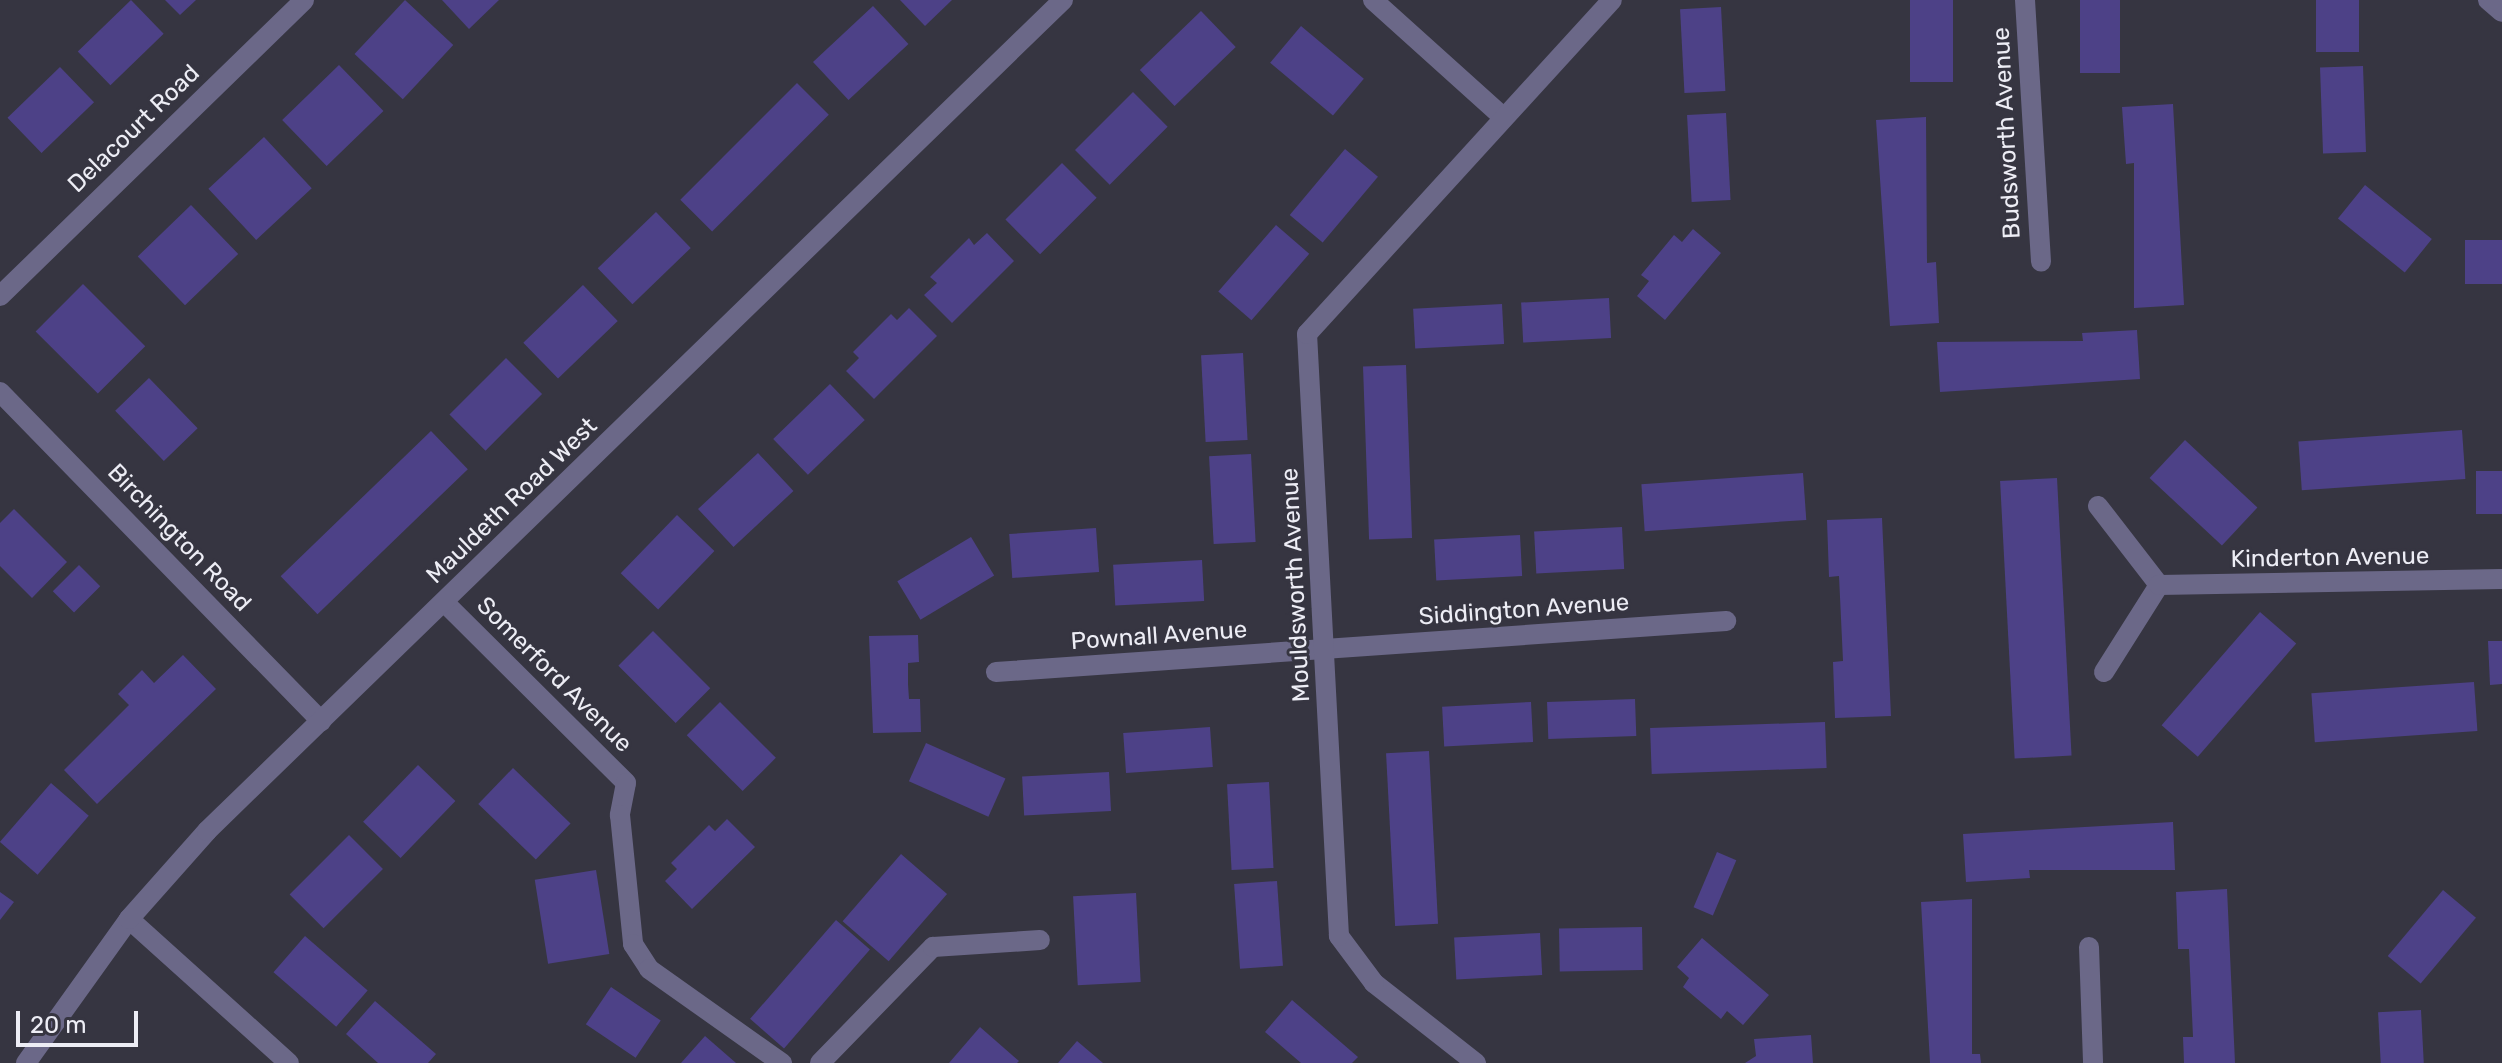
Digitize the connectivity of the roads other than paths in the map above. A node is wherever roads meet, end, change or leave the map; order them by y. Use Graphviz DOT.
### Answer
graph roads {
  1 [pos="304,0"];
  2 [pos="1063,0"];
  3 [pos="1373,0"];
  4 [pos="1612,0"];
  5 [pos="2025,0"];
  6 [pos="2488,0"];
  7 [pos="2502,12"];
  8 [pos="1502,116"];
  9 [pos="2041,262"];
  10 [pos="0,296"];
  11 [pos="0,392"];
  12 [pos="2098,506"];
  13 [pos="2502,579"];
  14 [pos="2159,585"];
  15 [pos="445,603"];
  16 [pos="1726,621"];
  17 [pos="1326,651"];
  18 [pos="996,672"];
  19 [pos="2104,672"];
  20 [pos="321,721"];
  21 [pos="129,919"];
  22 [pos="1040,940"];
  23 [pos="2089,947"];
  24 [pos="26,1063"];
  25 [pos="289,1063"];
  26 [pos="782,1063"];
  27 [pos="820,1063"];
  28 [pos="1476,1063"];
  29 [pos="2093,1063"];
  1 -- 10 [label="street, Delacourt Road"];
  2 -- 15 [label="street, Mauldeth Road West"];
  3 -- 8 [label="street"];
  4 -- 8 [label="street, Mouldsworth Avenue"];
  5 -- 9 [label="street, Budsworth Avenue"];
  6 -- 7 [label="street"];
  8 -- 17 [label="street, Mouldsworth Avenue"];
  11 -- 20 [label="street, Birchington Road"];
  12 -- 14 [label="street"];
  13 -- 14 [label="street, Kinderton Avenue"];
  14 -- 19 [label="street"];
  15 -- 20 [label="street, Mauldeth Road West"];
  15 -- 26 [label="street, Somerford Avenue"];
  16 -- 17 [label="street, Siddington Avenue"];
  17 -- 18 [label="street, Pownall Avenue"];
  17 -- 28 [label="street, Mouldsworth Avenue"];
  20 -- 21 [label="street, Mauldeth Road West"];
  21 -- 24 [label="street, Mauldeth Road West"];
  21 -- 25 [label="street"];
  22 -- 27 [label="street"];
  23 -- 29 [label="street"];
}
